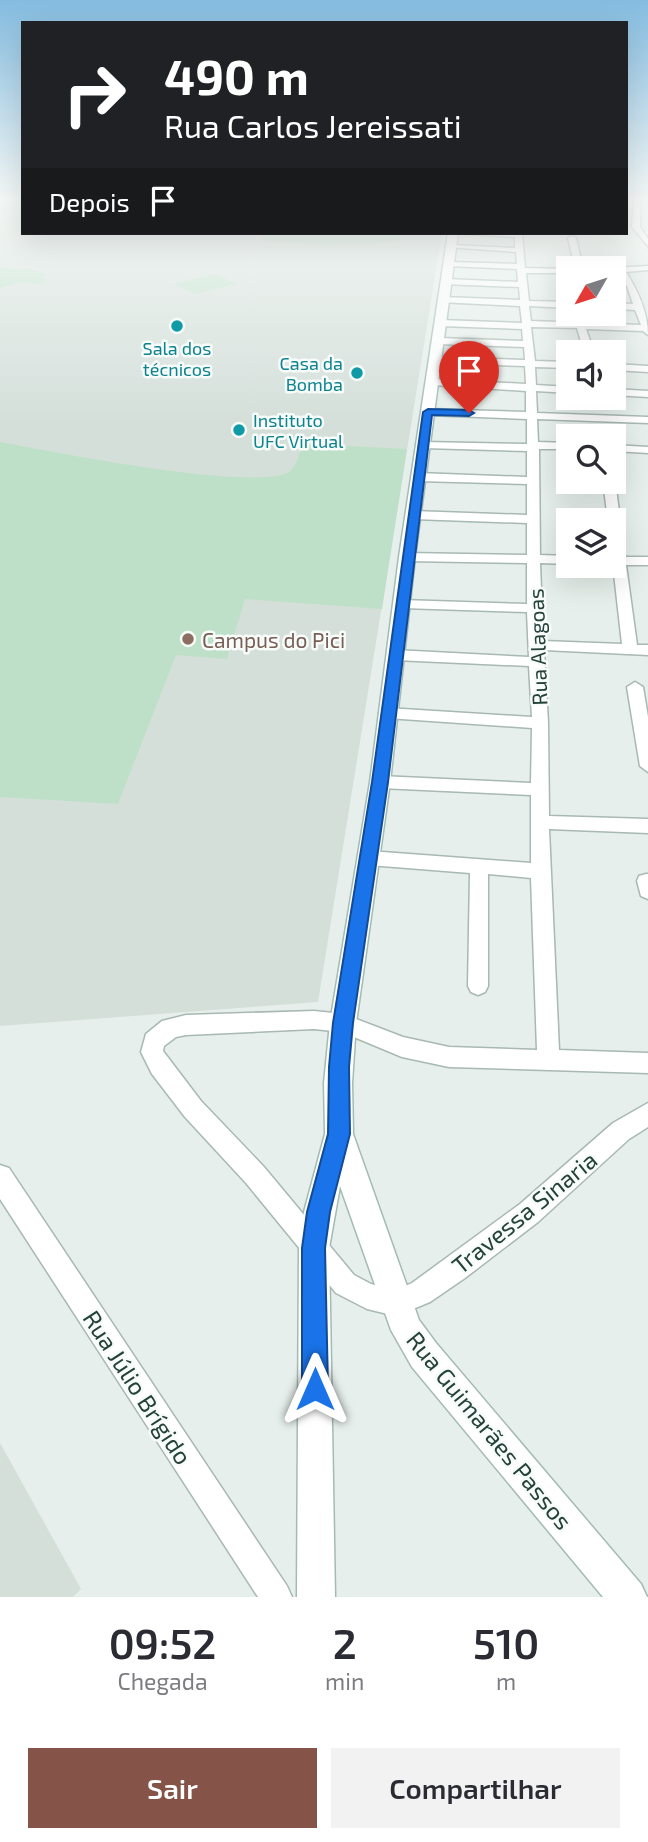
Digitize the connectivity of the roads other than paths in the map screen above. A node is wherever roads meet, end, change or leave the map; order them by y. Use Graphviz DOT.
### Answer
graph roads {
  1 [pos="521,274"];
  2 [pos="447,275"];
  3 [pos="626,275"];
  4 [pos="442,300"];
  5 [pos="523,303"];
  6 [pos="556,304"];
  7 [pos="626,307"];
  8 [pos="637,307"];
  9 [pos="526,325"];
  10 [pos="556,325"];
  11 [pos="593,326"];
  12 [pos="647,330"];
  13 [pos="440,332"];
  14 [pos="527,344"];
  15 [pos="437,360"];
  16 [pos="530,364"];
  17 [pos="556,365"];
  18 [pos="626,368"];
  19 [pos="648,369"];
  20 [pos="433,382"];
  21 [pos="530,387"];
  22 [pos="556,389"];
  23 [pos="626,393"];
  24 [pos="648,394"];
  25 [pos="428,412"];
  26 [pos="532,416"];
  27 [pos="648,420"];
  28 [pos="424,445"];
  29 [pos="533,446"];
  30 [pos="556,446"];
  31 [pos="626,449"];
  32 [pos="648,450"];
  33 [pos="418,477"];
  34 [pos="533,481"];
  35 [pos="413,515"];
  36 [pos="534,519"];
  37 [pos="407,557"];
  38 [pos="534,559"];
  39 [pos="556,560"];
  40 [pos="626,561"];
  41 [pos="648,561"];
  42 [pos="619,578"];
  43 [pos="402,604"];
  44 [pos="534,608"];
  45 [pos="535,645"];
  46 [pos="630,649"];
  47 [pos="648,650"];
  48 [pos="395,655"];
  49 [pos="536,662"];
  50 [pos="635,687"];
  51 [pos="387,713"];
  52 [pos="540,723"];
  53 [pos="647,756"];
  54 [pos="380,782"];
  55 [pos="538,789"];
  56 [pos="539,822"];
  57 [pos="648,826"];
  58 [pos="369,858"];
  59 [pos="479,866"];
  60 [pos="540,871"];
  61 [pos="478,986"];
  62 [pos="343,1023"];
  63 [pos="549,1061"];
  64 [pos="648,1063"];
  65 [pos="648,1114"];
  66 [pos="339,1134"];
  67 [pos="0,1177"];
  68 [pos="314,1248"];
  69 [pos="396,1303"];
  70 [pos="276,1597"];
  71 [pos="316,1597"];
  72 [pos="628,1597"];
  1 -- 5 [label="street, Rua Alagoas"];
  2 -- 4 [label="street"];
  3 -- 8 [label="street"];
  4 -- 5 [label="street"];
  4 -- 13 [label="street"];
  5 -- 6 [label="street"];
  5 -- 9 [label="street, Rua Alagoas"];
  7 -- 8 [label="street"];
  8 -- 12 [label="street"];
  9 -- 10 [label="street"];
  9 -- 13 [label="street"];
  9 -- 14 [label="street, Rua Alagoas"];
  11 -- 12 [label="street"];
  13 -- 14 [label="street"];
  13 -- 15 [label="street"];
  14 -- 16 [label="street, Rua Alagoas"];
  15 -- 16 [label="street"];
  15 -- 20 [label="street"];
  16 -- 17 [label="street"];
  16 -- 21 [label="street, Rua Alagoas"];
  18 -- 19 [label="street"];
  20 -- 21 [label="street"];
  20 -- 25 [label="street"];
  21 -- 22 [label="street"];
  21 -- 26 [label="street, Rua Alagoas"];
  23 -- 24 [label="street"];
  25 -- 26 [label="street"];
  25 -- 28 [label="street"];
  26 -- 27 [label="street"];
  26 -- 29 [label="street, Rua Alagoas"];
  28 -- 29 [label="street"];
  28 -- 33 [label="street"];
  29 -- 30 [label="street"];
  29 -- 34 [label="street, Rua Alagoas"];
  31 -- 32 [label="street"];
  33 -- 34 [label="street"];
  33 -- 35 [label="street"];
  34 -- 36 [label="street, Rua Alagoas"];
  35 -- 36 [label="street"];
  35 -- 37 [label="street"];
  36 -- 38 [label="street, Rua Alagoas"];
  37 -- 38 [label="street"];
  37 -- 43 [label="street"];
  38 -- 39 [label="street"];
  38 -- 44 [label="street, Rua Alagoas"];
  40 -- 41 [label="street"];
  42 -- 46 [label="street"];
  43 -- 44 [label="street"];
  43 -- 48 [label="street"];
  44 -- 45 [label="street, Rua Alagoas"];
  45 -- 46 [label="street"];
  45 -- 49 [label="street, Rua Alagoas"];
  46 -- 47 [label="street"];
  48 -- 49 [label="street"];
  48 -- 51 [label="street"];
  49 -- 52 [label="street, Rua Alagoas"];
  50 -- 53 [label="street"];
  51 -- 52 [label="street"];
  51 -- 54 [label="street"];
  52 -- 55 [label="street, Rua Alagoas"];
  54 -- 55 [label="street"];
  54 -- 58 [label="street"];
  55 -- 56 [label="street, Rua Alagoas"];
  56 -- 57 [label="street"];
  56 -- 60 [label="street, Rua Alagoas"];
  58 -- 59 [label="street"];
  58 -- 62 [label="street"];
  59 -- 60 [label="street"];
  59 -- 61 [label="street"];
  60 -- 63 [label="street, Rua Alagoas"];
  62 -- 63 [label="street"];
  62 -- 66 [label="street"];
  62 -- 68 [label="street"];
  63 -- 64 [label="street"];
  65 -- 69 [label="street, Travessa Sinaria"];
  66 -- 68 [label="street"];
  66 -- 69 [label="street, Rua Guimarães Passos"];
  67 -- 70 [label="street, Rua Júlio Brígido"];
  68 -- 69 [label="street"];
  68 -- 71 [label="street"];
  69 -- 72 [label="street, Rua Guimarães Passos"];
}
